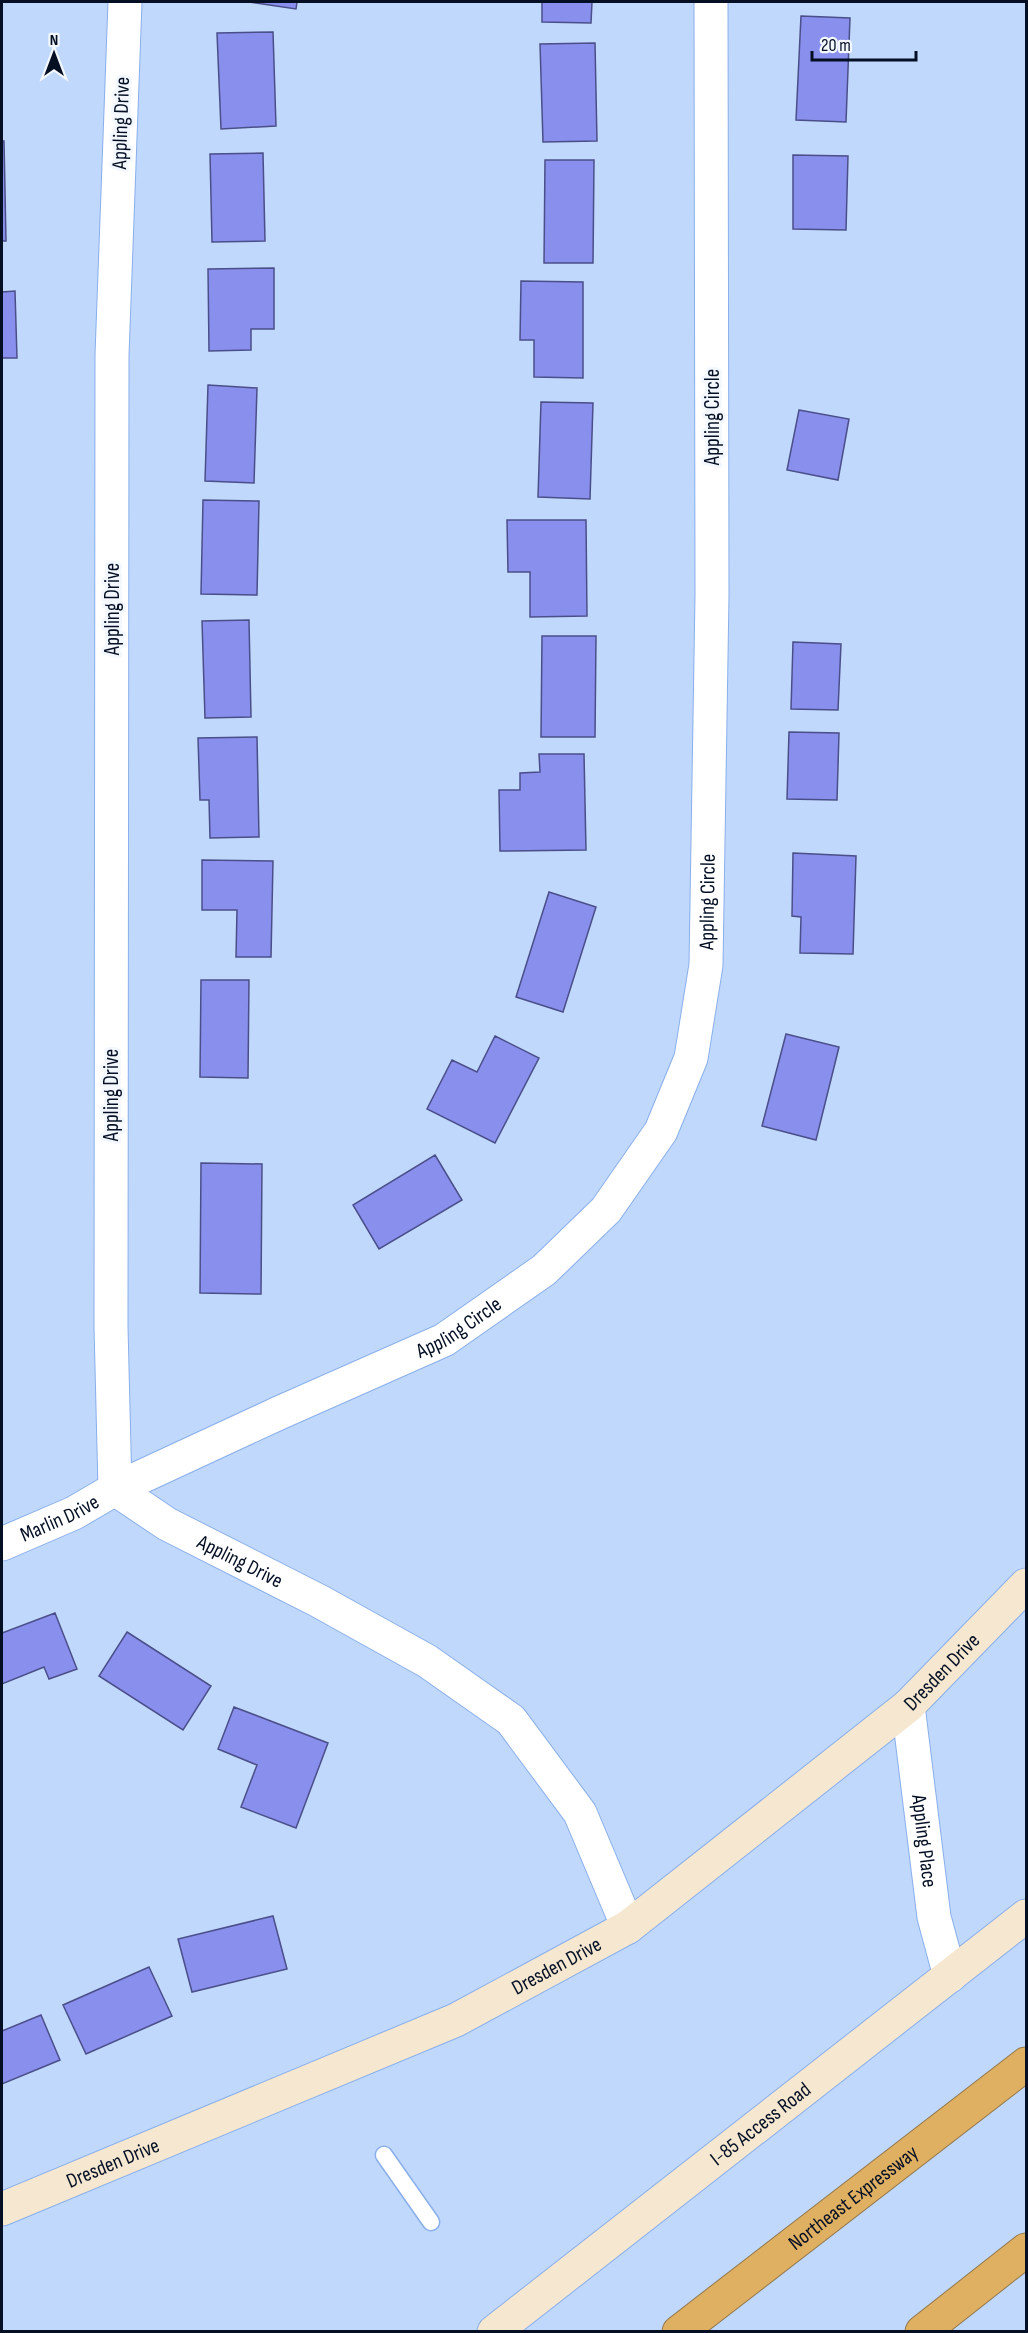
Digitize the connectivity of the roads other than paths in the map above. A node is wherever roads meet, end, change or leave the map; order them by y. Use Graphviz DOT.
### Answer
graph roads {
  1 [pos="125,2"];
  2 [pos="711,2"];
  3 [pos="115,1490"];
  4 [pos="2,1544"];
  5 [pos="1026,1585"];
  6 [pos="908,1706"];
  7 [pos="1026,1916"];
  8 [pos="628,1927"];
  9 [pos="950,1976"];
  10 [pos="1026,2064"];
  11 [pos="384,2156"];
  12 [pos="2,2209"];
  13 [pos="431,2222"];
  14 [pos="1026,2250"];
  15 [pos="494,2331"];
  16 [pos="679,2331"];
  17 [pos="922,2331"];
  1 -- 3 [label="street, Appling Drive"];
  2 -- 3 [label="street, Appling Circle"];
  3 -- 4 [label="street, Marlin Drive"];
  3 -- 8 [label="street, Appling Drive"];
  5 -- 6 [label="street, Dresden Drive"];
  6 -- 8 [label="street, Dresden Drive"];
  6 -- 9 [label="street, Appling Place"];
  7 -- 9 [label="street, I-85 Access Road"];
  8 -- 12 [label="street, Dresden Drive"];
  9 -- 15 [label="street, I-85 Access Road"];
  10 -- 16 [label="highway, Northeast Expressway"];
  11 -- 13 [label="lane"];
  14 -- 17 [label="highway"];
}
